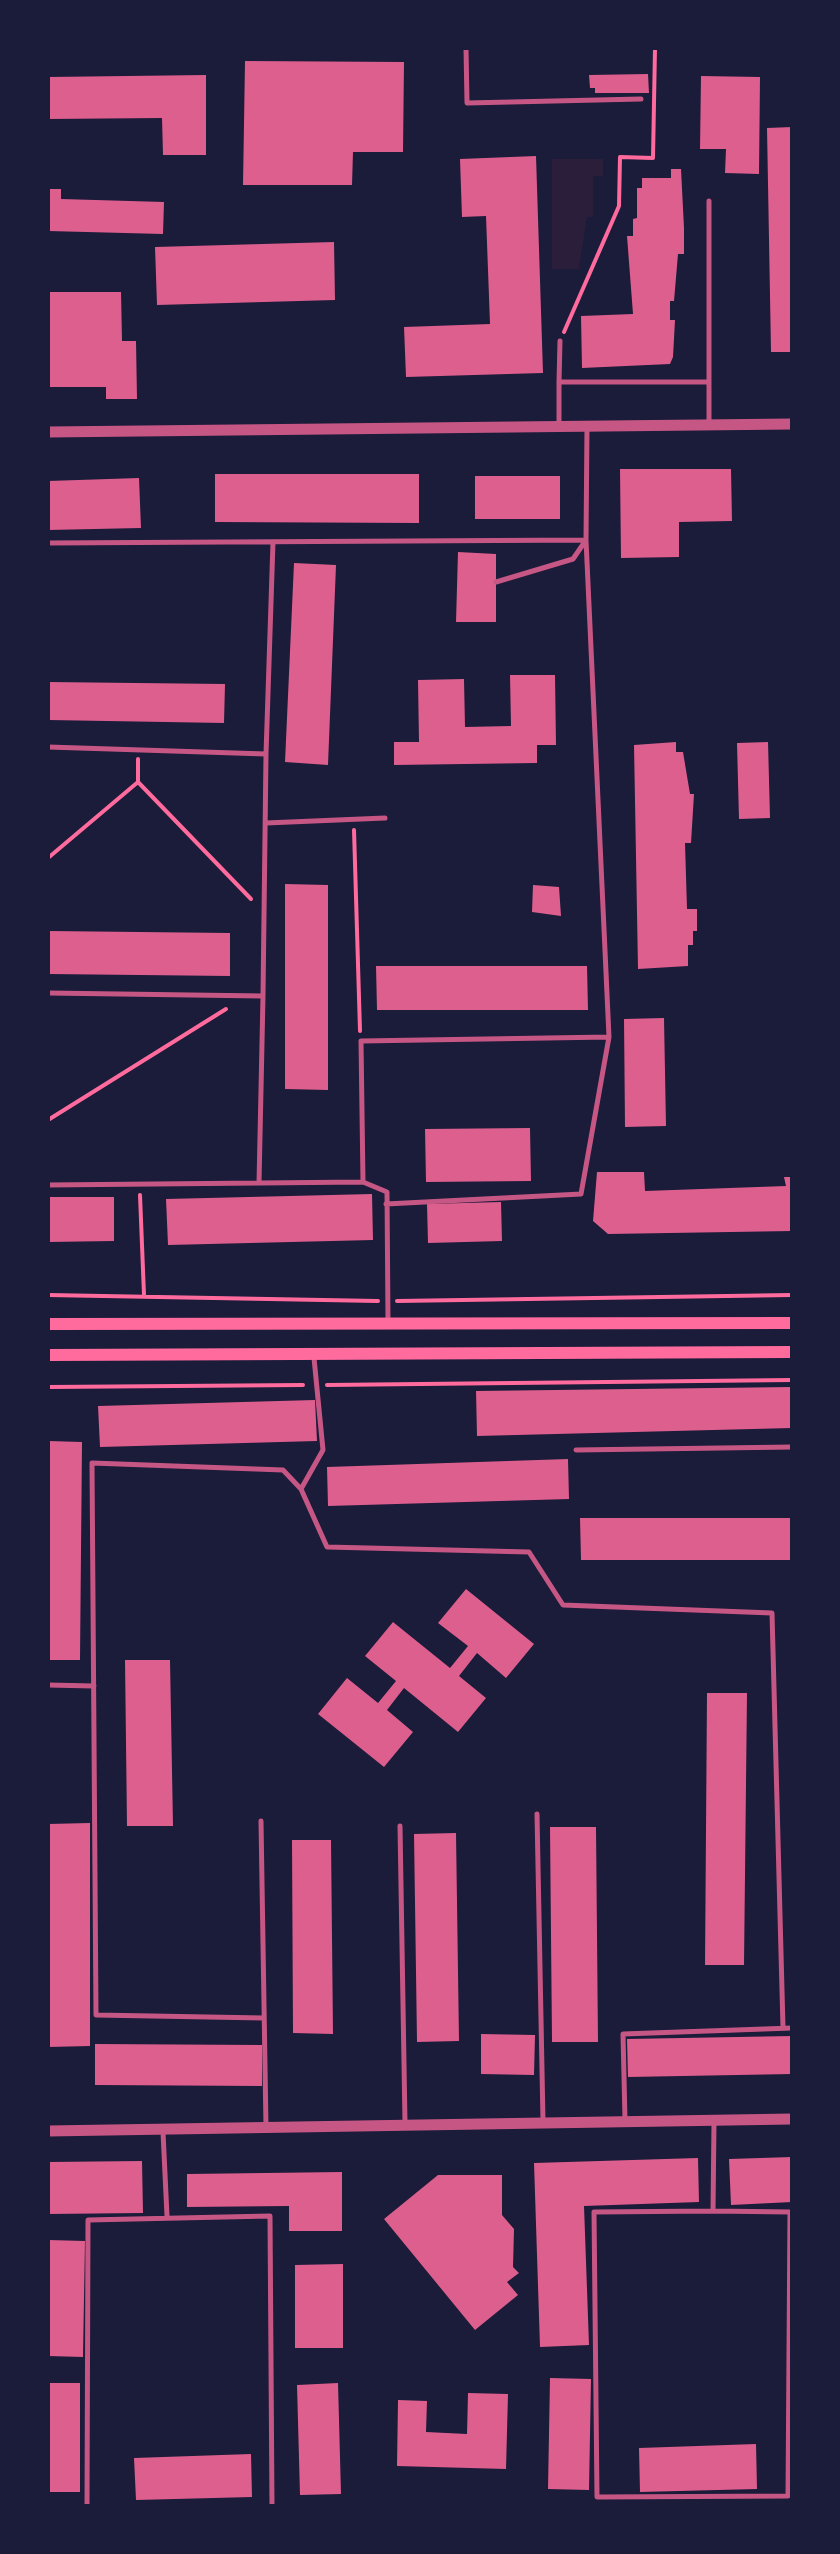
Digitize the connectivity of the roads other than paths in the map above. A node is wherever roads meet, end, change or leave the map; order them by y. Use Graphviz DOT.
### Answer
graph roads {
  1 [pos="466,48"];
  2 [pos="641,99"];
  3 [pos="709,201"];
  4 [pos="560,342"];
  5 [pos="560,382"];
  6 [pos="709,382"];
  7 [pos="792,424"];
  8 [pos="709,425"];
  9 [pos="586,427"];
  10 [pos="560,428"];
  11 [pos="48,432"];
  12 [pos="586,540"];
  13 [pos="273,542"];
  14 [pos="48,543"];
  15 [pos="496,582"];
  16 [pos="48,747"];
  17 [pos="266,754"];
  18 [pos="385,818"];
  19 [pos="266,824"];
  20 [pos="48,993"];
  21 [pos="263,996"];
  22 [pos="609,1037"];
  23 [pos="363,1182"];
  24 [pos="259,1183"];
  25 [pos="48,1185"];
  26 [pos="386,1204"];
  27 [pos="792,1323"];
  28 [pos="48,1324"];
  29 [pos="388,1325"];
  30 [pos="792,1352"];
  31 [pos="314,1354"];
  32 [pos="48,1355"];
  33 [pos="792,1447"];
  34 [pos="576,1450"];
  35 [pos="301,1488"];
  36 [pos="48,1685"];
  37 [pos="94,1686"];
  38 [pos="537,1814"];
  39 [pos="261,1821"];
  40 [pos="400,1826"];
  41 [pos="264,2018"];
  42 [pos="783,2028"];
  43 [pos="792,2028"];
  44 [pos="714,2119"];
  45 [pos="792,2119"];
  46 [pos="625,2120"];
  47 [pos="543,2122"];
  48 [pos="405,2124"];
  49 [pos="266,2127"];
  50 [pos="163,2129"];
  51 [pos="48,2131"];
  52 [pos="713,2211"];
  53 [pos="167,2216"];
  54 [pos="87,2506"];
  55 [pos="272,2506"];
  1 -- 2 [label="lane"];
  3 -- 6 [label="lane"];
  4 -- 5 [label="lane"];
  5 -- 6 [label="lane"];
  5 -- 10 [label="lane"];
  6 -- 8 [label="lane"];
  7 -- 8 [label="street"];
  8 -- 9 [label="street"];
  9 -- 10 [label="street"];
  9 -- 12 [label="lane"];
  10 -- 11 [label="street"];
  12 -- 13 [label="lane"];
  12 -- 15 [label="lane"];
  12 -- 22 [label="lane"];
  13 -- 14 [label="lane"];
  13 -- 17 [label="lane"];
  16 -- 17 [label="lane"];
  17 -- 19 [label="lane"];
  18 -- 19 [label="lane"];
  19 -- 21 [label="lane"];
  20 -- 21 [label="lane"];
  21 -- 24 [label="lane"];
  22 -- 23 [label="lane"];
  22 -- 26 [label="lane"];
  23 -- 24 [label="lane"];
  23 -- 26 [label="lane"];
  24 -- 25 [label="lane"];
  26 -- 29 [label="lane"];
  27 -- 29 [label="main road"];
  28 -- 29 [label="main road"];
  30 -- 31 [label="main road"];
  31 -- 32 [label="main road"];
  31 -- 35 [label="lane"];
  33 -- 34 [label="lane"];
  35 -- 37 [label="lane"];
  35 -- 42 [label="lane"];
  36 -- 37 [label="lane"];
  37 -- 41 [label="lane"];
  38 -- 47 [label="lane"];
  39 -- 41 [label="lane"];
  40 -- 48 [label="lane"];
  41 -- 49 [label="lane"];
  42 -- 43 [label="lane"];
  42 -- 46 [label="lane"];
  44 -- 45 [label="street"];
  44 -- 46 [label="street"];
  44 -- 52 [label="lane"];
  46 -- 47 [label="street"];
  47 -- 48 [label="street"];
  48 -- 49 [label="street"];
  49 -- 50 [label="street"];
  50 -- 51 [label="street"];
  50 -- 53 [label="lane"];
  52 -- 52 [label="lane"];
  53 -- 54 [label="lane"];
  53 -- 55 [label="lane"];
}
